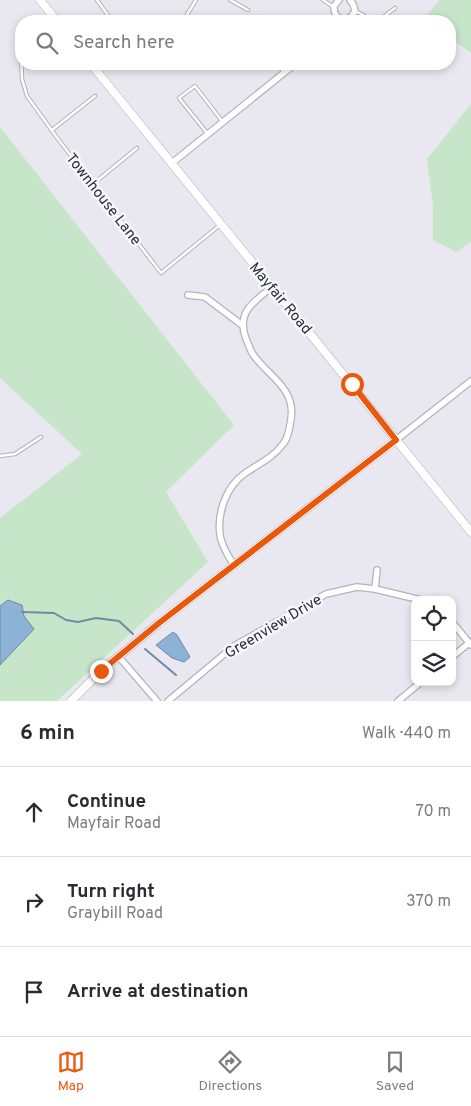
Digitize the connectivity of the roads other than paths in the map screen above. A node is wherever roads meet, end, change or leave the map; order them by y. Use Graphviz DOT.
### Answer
graph roads {
  1 [pos="40,0"];
  2 [pos="98,0"];
  3 [pos="196,0"];
  4 [pos="230,0"];
  5 [pos="323,0"];
  6 [pos="339,0"];
  7 [pos="354,4"];
  8 [pos="334,6"];
  9 [pos="395,8"];
  10 [pos="248,10"];
  11 [pos="51,14"];
  12 [pos="108,15"];
  13 [pos="187,15"];
  14 [pos="336,15"];
  15 [pos="364,15"];
  16 [pos="386,15"];
  17 [pos="21,70"];
  18 [pos="96,70"];
  19 [pos="287,70"];
  20 [pos="284,72"];
  21 [pos="96,96"];
  22 [pos="223,123"];
  23 [pos="52,130"];
  24 [pos="208,135"];
  25 [pos="137,148"];
  26 [pos="172,163"];
  27 [pos="93,184"];
  28 [pos="220,225"];
  29 [pos="272,287"];
  30 [pos="188,295"];
  31 [pos="242,324"];
  32 [pos="471,381"];
  33 [pos="40,437"];
  34 [pos="396,440"];
  35 [pos="0,456"];
  36 [pos="471,532"];
  37 [pos="234,566"];
  38 [pos="377,570"];
  39 [pos="374,589"];
  40 [pos="411,598"];
  41 [pos="456,627"];
  42 [pos="470,644"];
  43 [pos="456,654"];
  44 [pos="118,656"];
  45 [pos="416,686"];
  46 [pos="71,701"];
  47 [pos="157,701"];
  48 [pos="168,701"];
  49 [pos="398,701"];
  1 -- 11 [label="street"];
  2 -- 12 [label="lane"];
  3 -- 13 [label="lane"];
  4 -- 10 [label="lane"];
  5 -- 8 [label="lane"];
  6 -- 8 [label="street"];
  7 -- 15 [label="lane"];
  8 -- 14 [label="street"];
  9 -- 16 [label="lane"];
  17 -- 23 [label="lane, Townhouse Lane"];
  18 -- 26 [label="street, Mayfair Road"];
  19 -- 20 [label="street"];
  20 -- 22 [label="street"];
  21 -- 23 [label="lane"];
  22 -- 24 [label="street"];
  22 -- 24 [label="lane"];
  23 -- 27 [label="lane, Townhouse Lane"];
  24 -- 26 [label="street"];
  25 -- 27 [label="lane"];
  26 -- 28 [label="street, Mayfair Road"];
  27 -- 28 [label="lane, Townhouse Lane"];
  28 -- 29 [label="street, Mayfair Road"];
  29 -- 31 [label="street"];
  29 -- 34 [label="street, Mayfair Road"];
  30 -- 31 [label="street"];
  31 -- 37 [label="street"];
  32 -- 34 [label="street"];
  33 -- 35 [label="lane"];
  34 -- 36 [label="street, Mayfair Road"];
  34 -- 37 [label="street"];
  37 -- 44 [label="street"];
  38 -- 39 [label="street"];
  39 -- 40 [label="street, Greenview Drive"];
  39 -- 48 [label="street, Greenview Drive"];
  41 -- 42 [label="street"];
  42 -- 43 [label="street"];
  44 -- 46 [label="street"];
  44 -- 47 [label="street"];
  45 -- 49 [label="street"];
}
